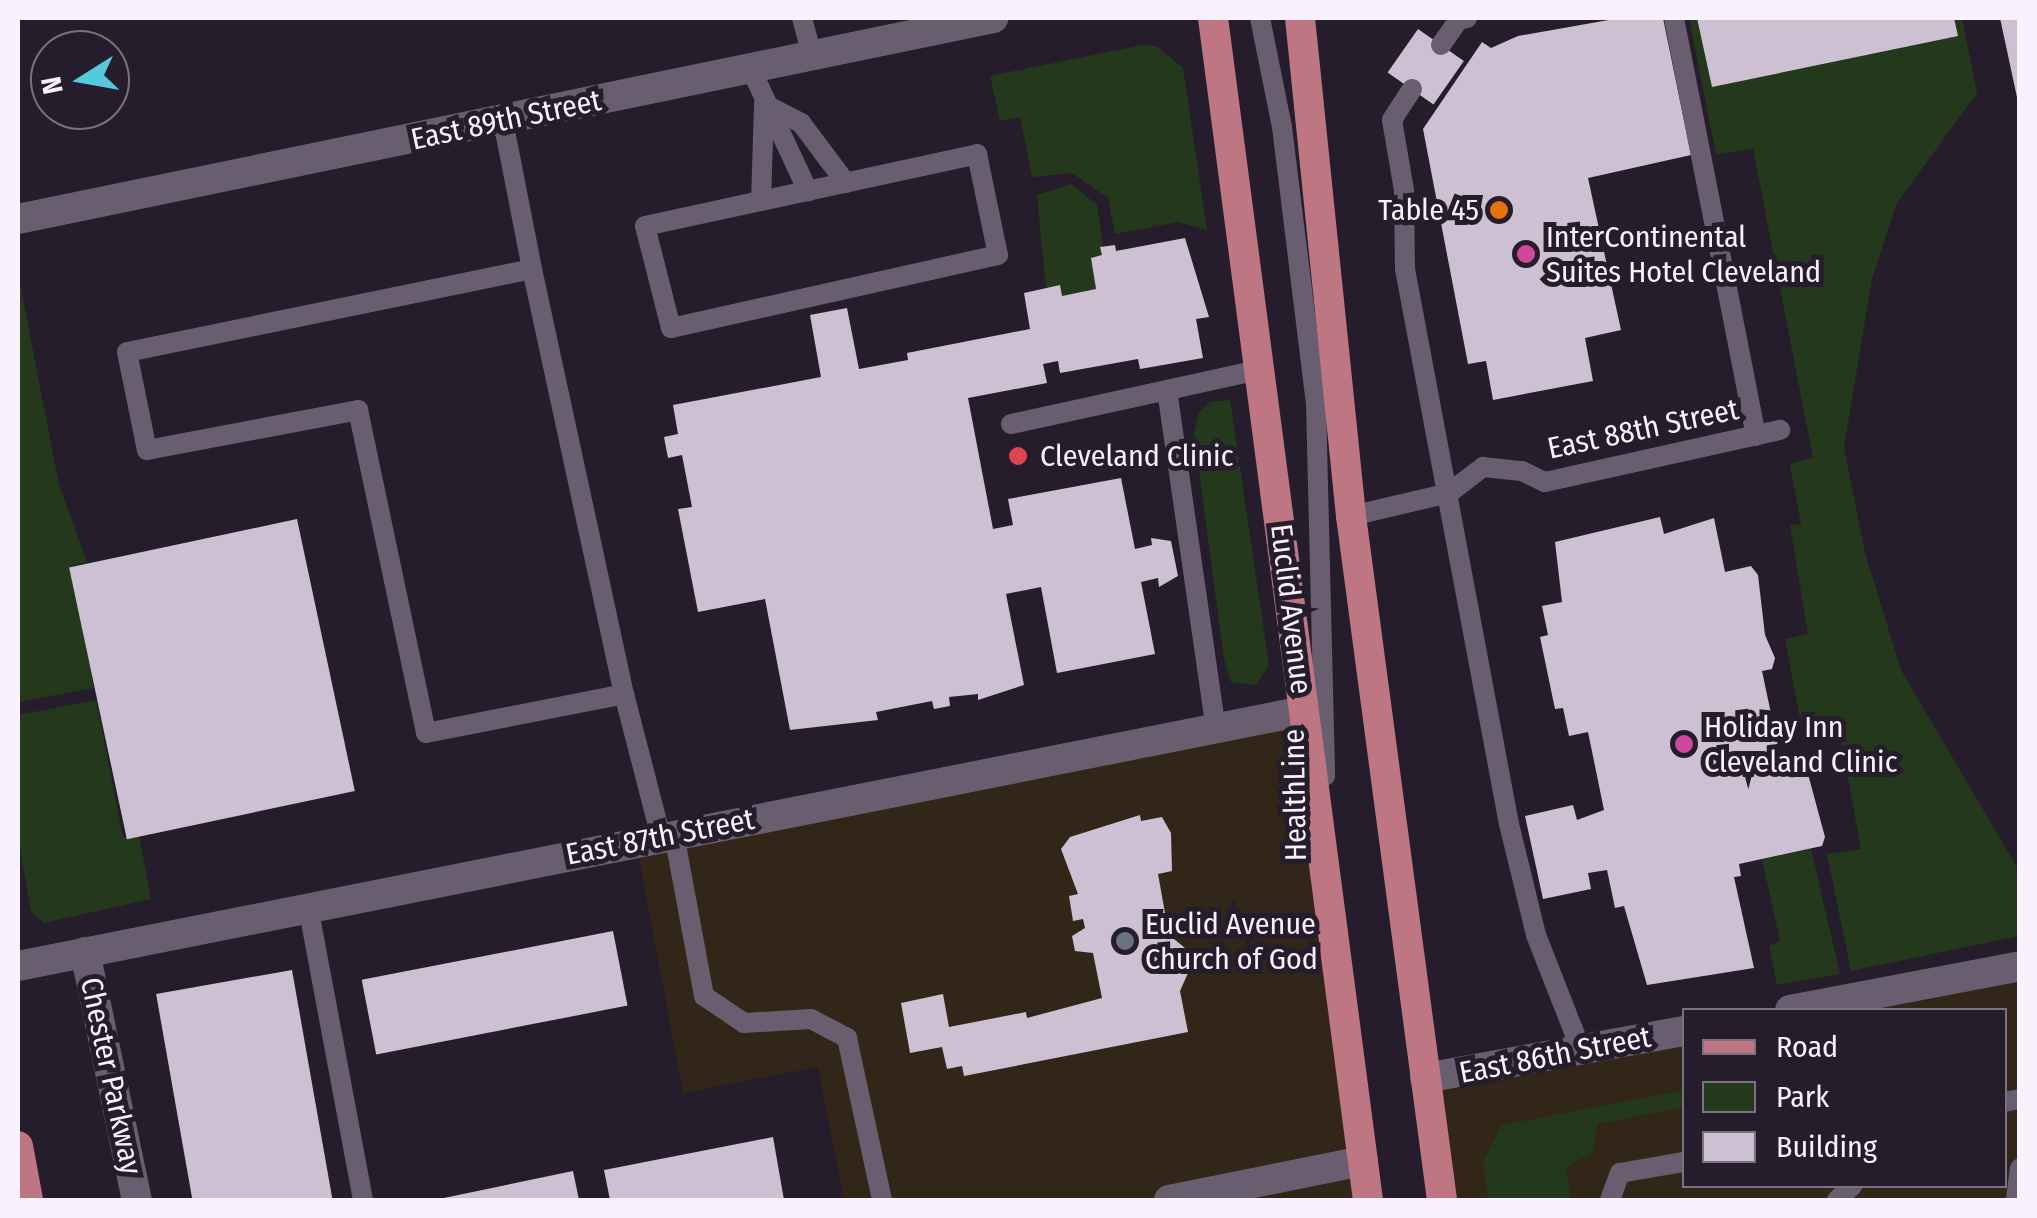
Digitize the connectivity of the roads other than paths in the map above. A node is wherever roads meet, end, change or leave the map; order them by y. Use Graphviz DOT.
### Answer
graph roads {
  1 [pos="802,18"];
  2 [pos="994,18"];
  3 [pos="1213,18"];
  4 [pos="1260,18"];
  5 [pos="1300,18"];
  6 [pos="1467,18"];
  7 [pos="1674,18"];
  8 [pos="1442,45"];
  9 [pos="812,56"];
  10 [pos="751,69"];
  11 [pos="1412,90"];
  12 [pos="764,104"];
  13 [pos="502,121"];
  14 [pos="846,183"];
  15 [pos="808,192"];
  16 [pos="761,201"];
  17 [pos="18,219"];
  18 [pos="532,269"];
  19 [pos="1260,370"];
  20 [pos="1167,390"];
  21 [pos="1316,403"];
  22 [pos="1011,424"];
  23 [pos="1780,430"];
  24 [pos="1756,436"];
  25 [pos="1345,460"];
  26 [pos="1449,494"];
  27 [pos="1351,516"];
  28 [pos="624,694"];
  29 [pos="1304,711"];
  30 [pos="1216,728"];
  31 [pos="668,835"];
  32 [pos="1327,885"];
  33 [pos="308,906"];
  34 [pos="84,952"];
  35 [pos="18,966"];
  36 [pos="2020,966"];
  37 [pos="1800,1008"];
  38 [pos="1682,1030"];
  39 [pos="1581,1050"];
  40 [pos="1425,1078"];
  41 [pos="18,1146"];
  42 [pos="1363,1161"];
  43 [pos="1682,1162"];
  44 [pos="2020,1168"];
  45 [pos="28,1200"];
  46 [pos="137,1200"];
  47 [pos="363,1200"];
  48 [pos="882,1200"];
  49 [pos="1169,1200"];
  50 [pos="1368,1200"];
  51 [pos="1442,1200"];
  52 [pos="1610,1200"];
  53 [pos="2016,1200"];
  1 -- 9 [label="lane"];
  2 -- 9 [label="street, East 89th Street"];
  3 -- 19 [label="main road, Euclid Avenue"];
  4 -- 21 [label="lane, HealthLine"];
  5 -- 25 [label="main road"];
  6 -- 8 [label="lane"];
  7 -- 24 [label="lane"];
  9 -- 10 [label="street, East 89th Street"];
  10 -- 12 [label="lane"];
  10 -- 13 [label="street, East 89th Street"];
  11 -- 26 [label="lane"];
  12 -- 14 [label="lane"];
  12 -- 15 [label="lane"];
  12 -- 16 [label="lane"];
  13 -- 17 [label="street, East 89th Street"];
  13 -- 18 [label="lane"];
  14 -- 15 [label="lane"];
  14 -- 16 [label="lane"];
  15 -- 16 [label="lane"];
  18 -- 28 [label="lane"];
  18 -- 28 [label="lane"];
  19 -- 20 [label="lane"];
  19 -- 29 [label="main road, Euclid Avenue"];
  20 -- 22 [label="lane"];
  20 -- 30 [label="lane"];
  21 -- 25 [label="lane, HealthLine"];
  21 -- 32 [label="lane, HealthLine"];
  23 -- 24 [label="lane, East 88th Street"];
  24 -- 26 [label="lane, East 88th Street"];
  25 -- 27 [label="main road"];
  26 -- 27 [label="lane, East 88th Street"];
  26 -- 39 [label="lane"];
  27 -- 40 [label="main road"];
  28 -- 31 [label="lane"];
  29 -- 30 [label="street, East 87th Street"];
  29 -- 32 [label="main road, Euclid Avenue"];
  30 -- 31 [label="street, East 87th Street"];
  31 -- 33 [label="street, East 87th Street"];
  31 -- 48 [label="lane"];
  32 -- 42 [label="main road, Euclid Avenue"];
  33 -- 34 [label="street, East 87th Street"];
  33 -- 47 [label="lane"];
  34 -- 35 [label="street, East 87th Street"];
  34 -- 46 [label="street, Chester Parkway"];
  36 -- 37 [label="street"];
  38 -- 39 [label="street, East 86th Street"];
  39 -- 40 [label="street, East 86th Street"];
  40 -- 51 [label="main road"];
  41 -- 45 [label="main road"];
  42 -- 49 [label="street"];
  42 -- 50 [label="main road, Euclid Avenue"];
  43 -- 52 [label="lane"];
  44 -- 53 [label="lane"];
}
